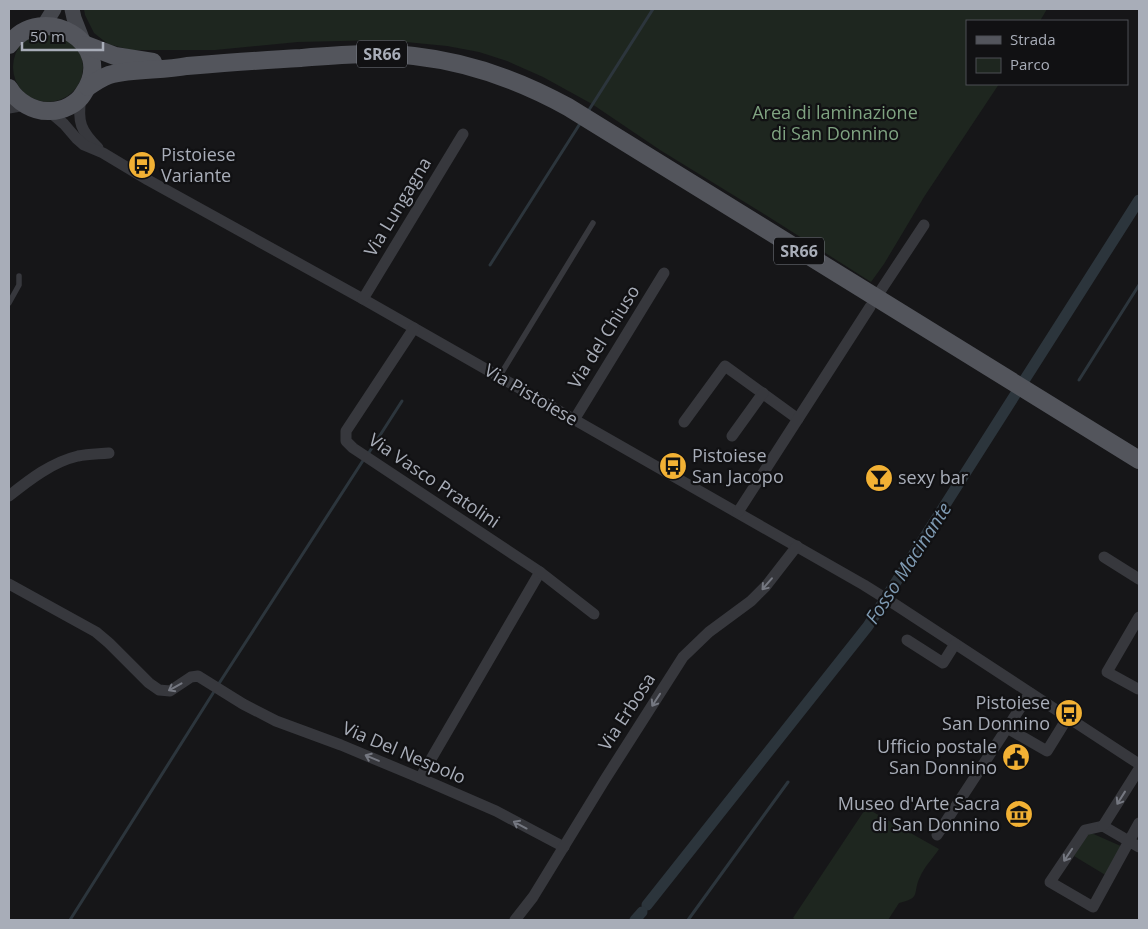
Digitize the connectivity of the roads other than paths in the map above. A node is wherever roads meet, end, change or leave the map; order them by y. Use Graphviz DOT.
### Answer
graph roads {
  1 [pos="72,9"];
  2 [pos="49,15"];
  3 [pos="85,42"];
  4 [pos="9,43"];
  5 [pos="187,66"];
  6 [pos="9,88"];
  7 [pos="84,93"];
  8 [pos="26,105"];
  9 [pos="9,108"];
  10 [pos="50,112"];
  11 [pos="463,134"];
  12 [pos="103,153"];
  13 [pos="594,223"];
  14 [pos="924,225"];
  15 [pos="664,273"];
  16 [pos="19,276"];
  17 [pos="881,290"];
  18 [pos="363,299"];
  19 [pos="9,303"];
  20 [pos="870,307"];
  21 [pos="414,328"];
  22 [pos="499,377"];
  23 [pos="763,393"];
  24 [pos="798,419"];
  25 [pos="574,420"];
  26 [pos="684,422"];
  27 [pos="732,436"];
  28 [pos="109,454"];
  29 [pos="1139,460"];
  30 [pos="9,496"];
  31 [pos="738,512"];
  32 [pos="797,546"];
  33 [pos="1104,557"];
  34 [pos="540,572"];
  35 [pos="1139,579"];
  36 [pos="9,584"];
  37 [pos="594,614"];
  38 [pos="1139,617"];
  39 [pos="907,640"];
  40 [pos="955,644"];
  41 [pos="1138,689"];
  42 [pos="1030,693"];
  43 [pos="1068,717"];
  44 [pos="1007,728"];
  45 [pos="1139,764"];
  46 [pos="1138,774"];
  47 [pos="420,778"];
  48 [pos="1139,823"];
  49 [pos="1103,826"];
  50 [pos="938,835"];
  51 [pos="1134,844"];
  52 [pos="564,847"];
  53 [pos="515,920"];
  1 -- 3 [label="street"];
  2 -- 3 [label="main road, SR66"];
  2 -- 4 [label="main road, SR66"];
  3 -- 5 [label="main road, SR66"];
  3 -- 7 [label="main road, Via Pistoiese"];
  5 -- 7 [label="main road, SR66"];
  5 -- 29 [label="main road, SR66"];
  6 -- 8 [label="main road, Via Pistoiese"];
  7 -- 10 [label="main road, SR66"];
  7 -- 12 [label="street, Via Pistoiese"];
  8 -- 9 [label="street"];
  8 -- 10 [label="main road, Via Pistoiese"];
  10 -- 12 [label="street, Via Pistoiese"];
  11 -- 18 [label="street, Via Lungagna"];
  12 -- 18 [label="street, Via Pistoiese"];
  13 -- 22 [label="lane"];
  14 -- 17 [label="street"];
  15 -- 25 [label="street, Via del Chiuso"];
  16 -- 19 [label="lane"];
  18 -- 21 [label="street, Via Pistoiese"];
  20 -- 24 [label="street"];
  21 -- 22 [label="street, Via Pistoiese"];
  21 -- 34 [label="street, Via Vasco Pratolini"];
  22 -- 25 [label="street, Via Pistoiese"];
  23 -- 24 [label="street"];
  23 -- 26 [label="street"];
  23 -- 27 [label="street"];
  24 -- 31 [label="street"];
  25 -- 31 [label="street, Via Pistoiese"];
  28 -- 30 [label="street"];
  31 -- 32 [label="street, Via Pistoiese"];
  32 -- 40 [label="street, Via Pistoiese"];
  32 -- 52 [label="street, Via Erbosa, one-way"];
  33 -- 35 [label="street"];
  34 -- 37 [label="street, Via Vasco Pratolini"];
  34 -- 47 [label="street"];
  47 -- 36 [label="street, Via Del Nespolo, one-way"];
  38 -- 41 [label="street"];
  39 -- 40 [label="street"];
  40 -- 42 [label="street, Via Pistoiese"];
  42 -- 43 [label="street, Via Pistoiese"];
  42 -- 44 [label="street"];
  43 -- 44 [label="street"];
  43 -- 45 [label="street, Via Pistoiese"];
  44 -- 50 [label="street"];
  46 -- 49 [label="street, one-way"];
  52 -- 47 [label="street, Via Del Nespolo, one-way"];
  48 -- 51 [label="street"];
  49 -- 51 [label="street"];
  49 -- 51 [label="street, one-way"];
  52 -- 53 [label="street, Via Erbosa"];
}
